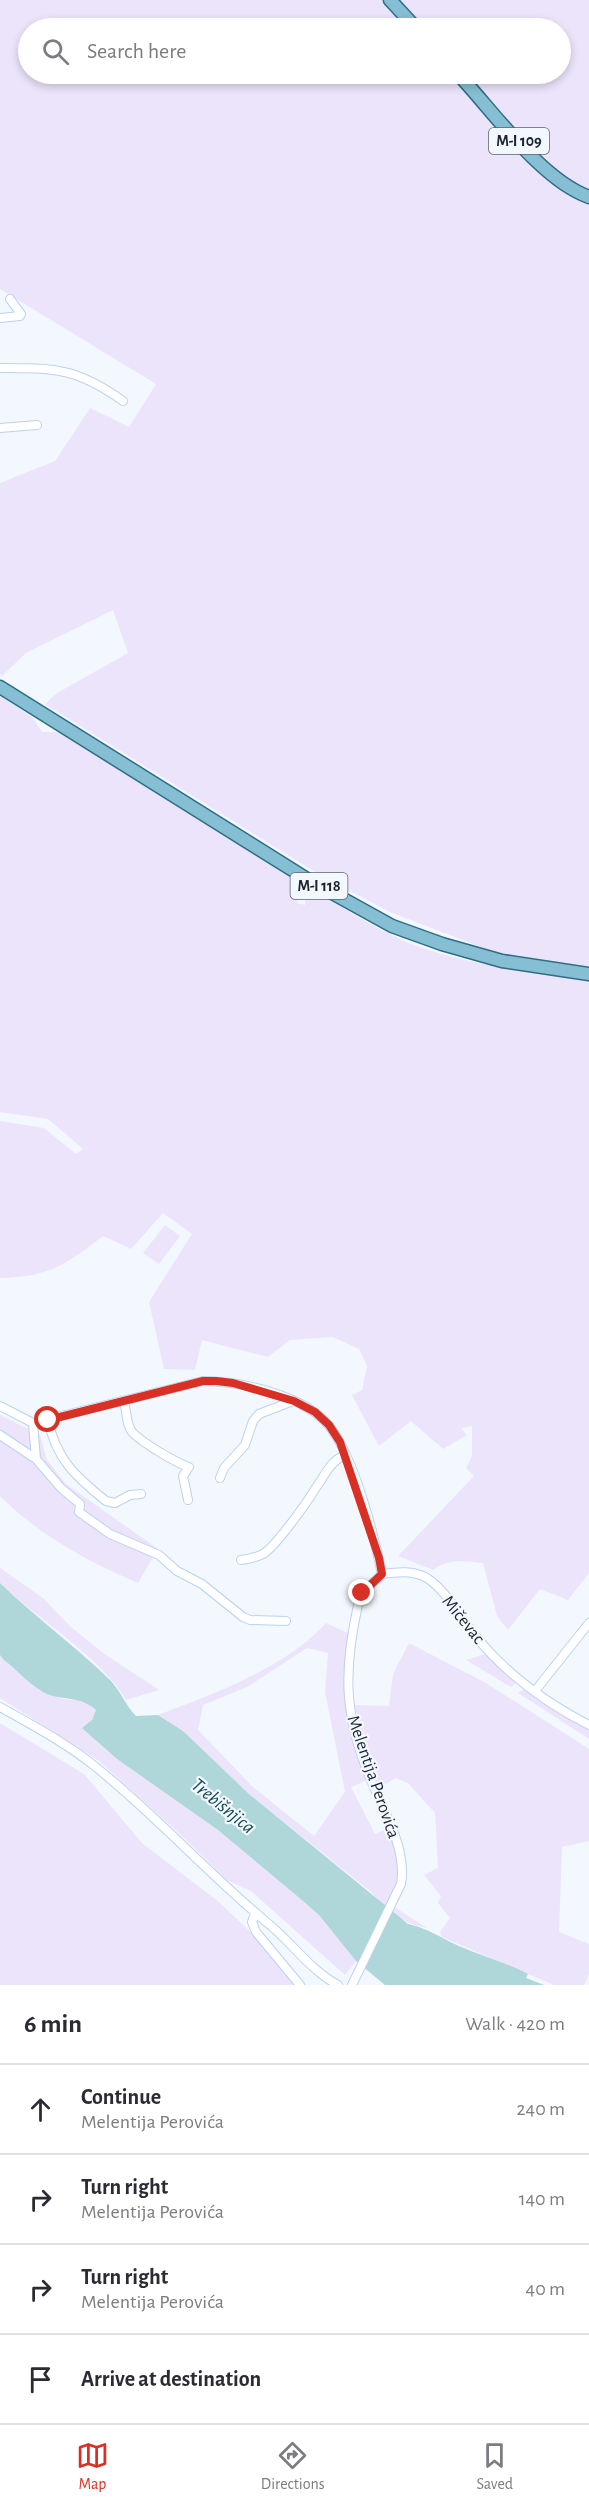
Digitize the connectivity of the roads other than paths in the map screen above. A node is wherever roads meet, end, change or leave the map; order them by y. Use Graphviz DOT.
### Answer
graph roads {
  1 [pos="390,0"];
  2 [pos="407,18"];
  3 [pos="467,84"];
  4 [pos="589,196"];
  5 [pos="10,299"];
  6 [pos="0,318"];
  7 [pos="0,368"];
  8 [pos="123,401"];
  9 [pos="37,425"];
  10 [pos="0,428"];
  11 [pos="0,687"];
  12 [pos="589,974"];
  13 [pos="294,1401"];
  14 [pos="124,1402"];
  15 [pos="0,1407"];
  16 [pos="48,1420"];
  17 [pos="33,1423"];
  18 [pos="0,1435"];
  19 [pos="345,1455"];
  20 [pos="36,1459"];
  21 [pos="220,1478"];
  22 [pos="141,1494"];
  23 [pos="188,1500"];
  24 [pos="241,1560"];
  25 [pos="382,1574"];
  26 [pos="286,1621"];
  27 [pos="589,1623"];
  28 [pos="535,1691"];
  29 [pos="0,1707"];
  30 [pos="589,1725"];
  31 [pos="255,1914"];
  32 [pos="300,1985"];
  33 [pos="338,1985"];
  34 [pos="352,1985"];
  1 -- 2 [label="main road"];
  3 -- 4 [label="main road, M-I 109"];
  5 -- 6 [label="street"];
  7 -- 8 [label="street"];
  9 -- 10 [label="street"];
  11 -- 12 [label="main road, M-I 118"];
  13 -- 14 [label="street"];
  13 -- 19 [label="street"];
  13 -- 21 [label="street"];
  14 -- 16 [label="street"];
  14 -- 23 [label="street"];
  15 -- 17 [label="street"];
  16 -- 17 [label="street"];
  16 -- 22 [label="street"];
  17 -- 20 [label="street"];
  18 -- 20 [label="street"];
  19 -- 24 [label="street"];
  19 -- 25 [label="street"];
  20 -- 26 [label="street"];
  25 -- 28 [label="street, Mičevac"];
  25 -- 34 [label="street, Melentija Perovića"];
  27 -- 28 [label="street"];
  28 -- 30 [label="street, Mičevac"];
  29 -- 31 [label="street"];
  31 -- 32 [label="street"];
  31 -- 33 [label="street"];
}
